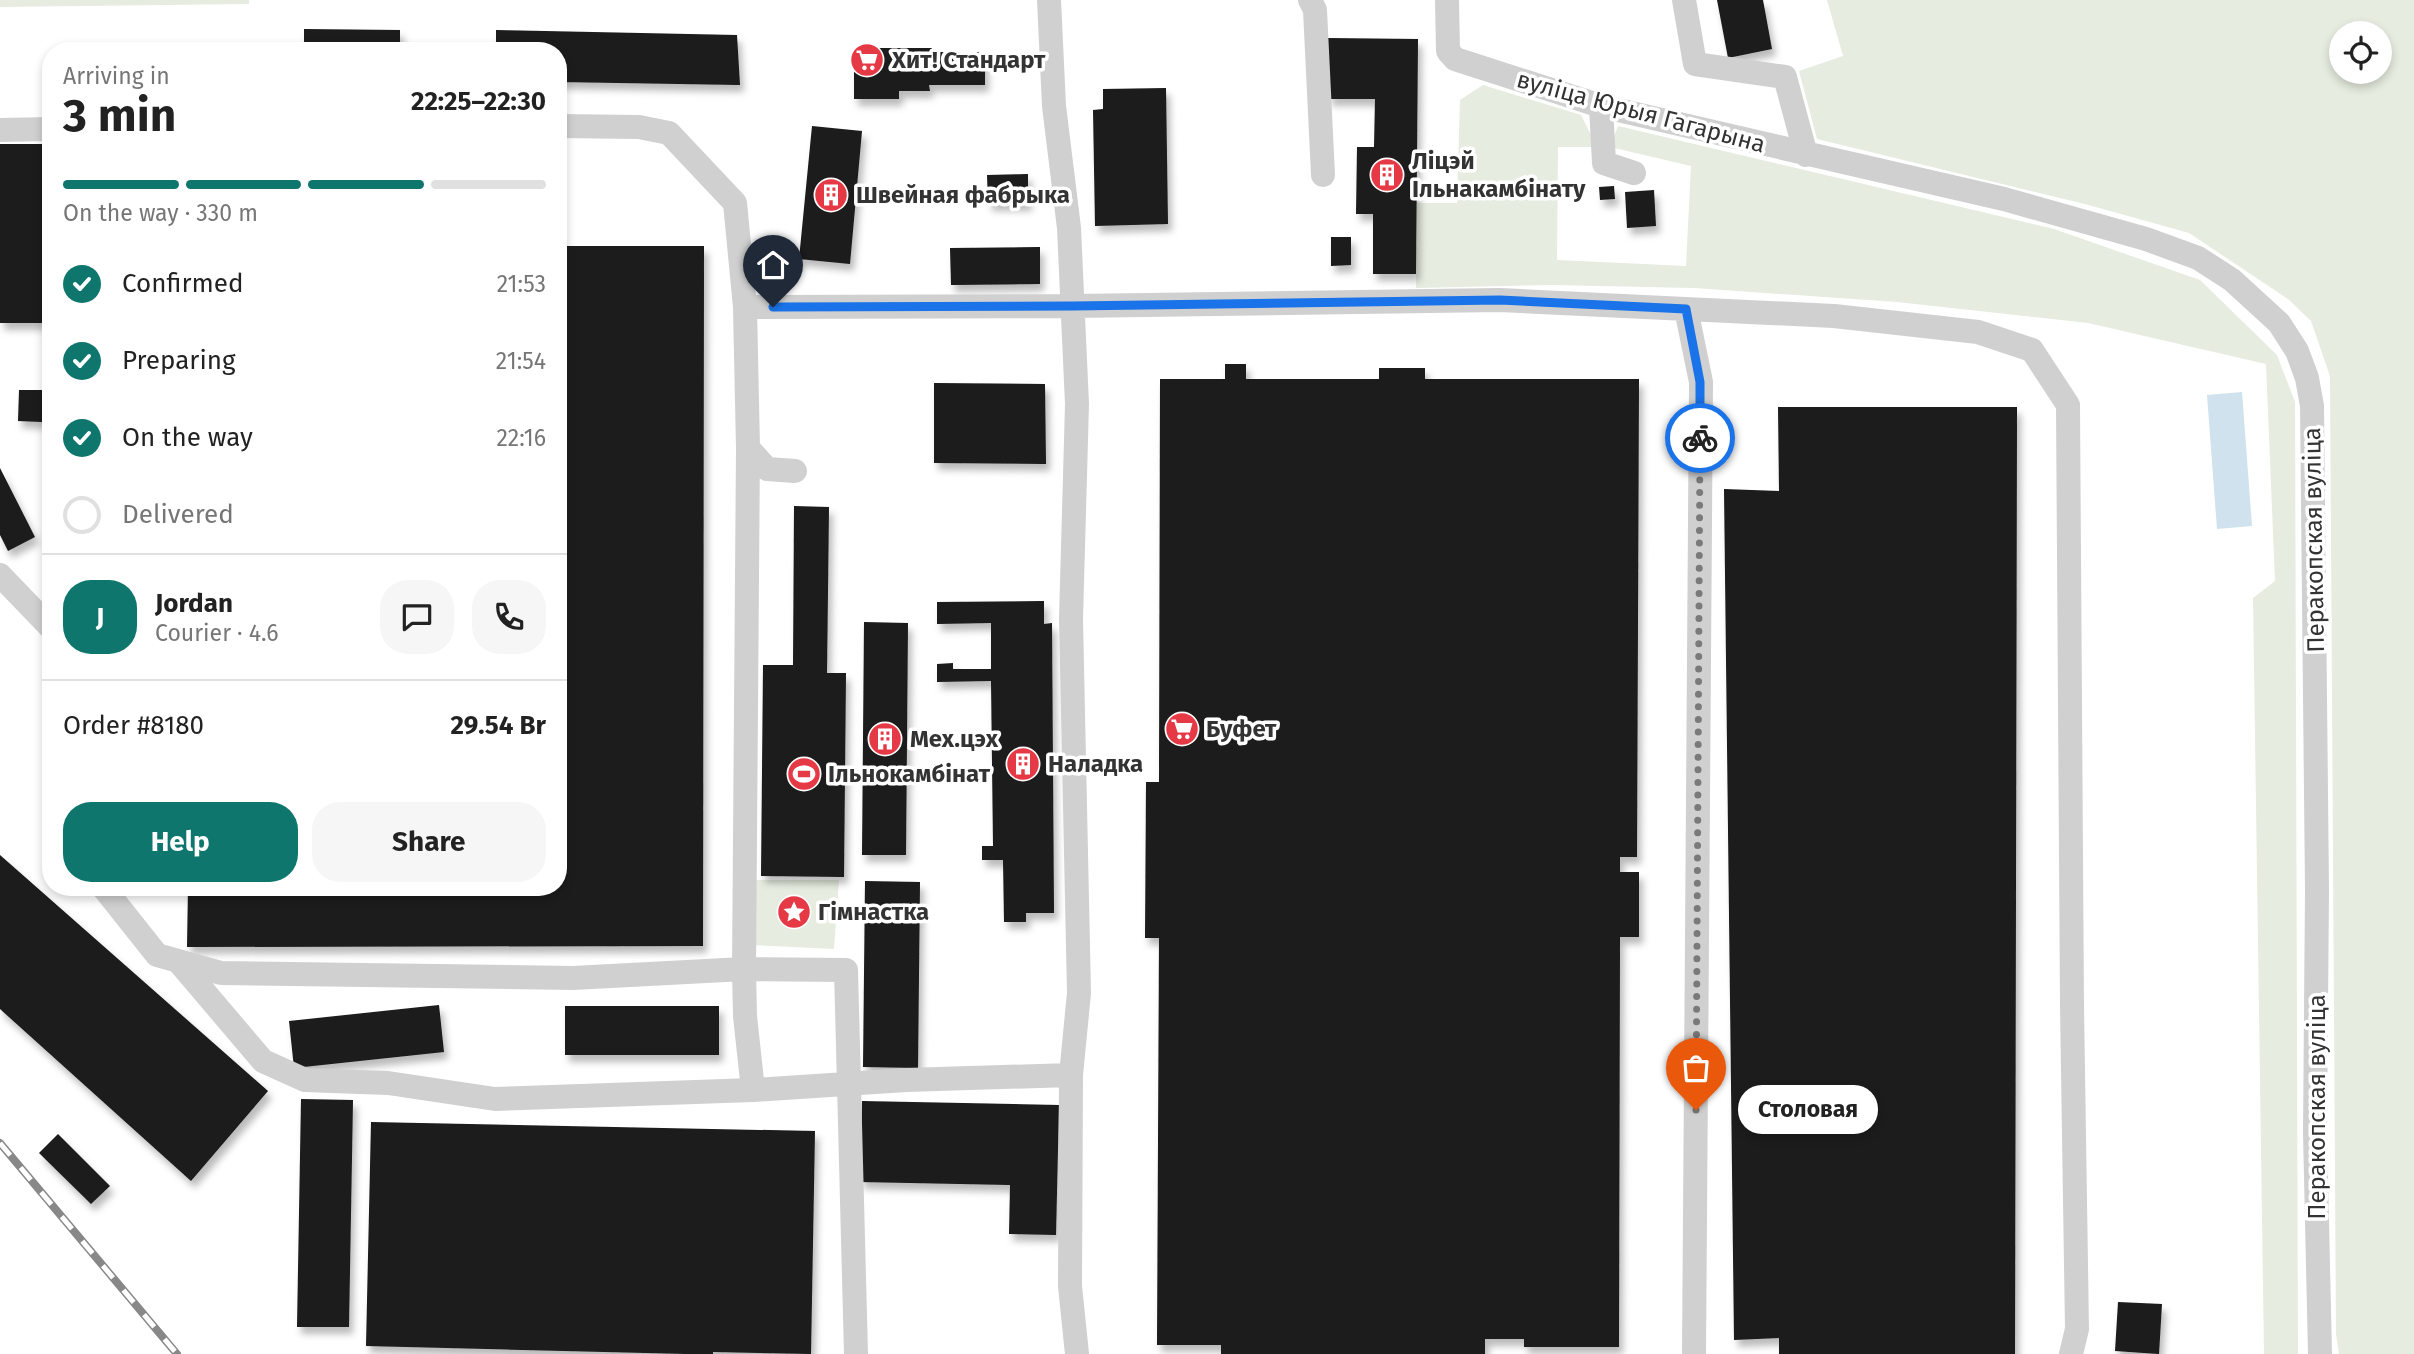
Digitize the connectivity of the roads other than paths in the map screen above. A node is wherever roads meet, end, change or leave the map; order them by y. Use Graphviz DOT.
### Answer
graph roads {
  1 [pos="1049,0"];
  2 [pos="1310,0"];
  3 [pos="1447,0"];
  4 [pos="1684,0"];
  5 [pos="1601,106"];
  6 [pos="567,126"];
  7 [pos="42,129"];
  8 [pos="0,130"];
  9 [pos="1806,155"];
  10 [pos="1634,173"];
  11 [pos="1323,175"];
  12 [pos="1073,306"];
  13 [pos="745,307"];
  14 [pos="1686,309"];
  15 [pos="748,448"];
  16 [pos="795,471"];
  17 [pos="0,575"];
  18 [pos="42,619"];
  19 [pos="110,896"];
  20 [pos="178,961"];
  21 [pos="744,969"];
  22 [pos="1072,1075"];
  23 [pos="847,1083"];
  24 [pos="753,1090"];
  25 [pos="856,1354"];
  26 [pos="1077,1354"];
  27 [pos="1694,1354"];
  28 [pos="2071,1354"];
  29 [pos="2320,1354"];
  1 -- 12 [label="street"];
  2 -- 11 [label="street"];
  3 -- 5 [label="street, вуліца Юрыя Гагарына"];
  4 -- 9 [label="street"];
  5 -- 9 [label="street, вуліца Юрыя Гагарына"];
  5 -- 10 [label="street"];
  6 -- 13 [label="street"];
  7 -- 8 [label="street"];
  9 -- 29 [label="street, Перакопская вуліца"];
  12 -- 13 [label="street"];
  12 -- 14 [label="street"];
  12 -- 22 [label="street"];
  13 -- 15 [label="street"];
  14 -- 27 [label="street"];
  14 -- 28 [label="street"];
  15 -- 16 [label="street"];
  15 -- 21 [label="street"];
  17 -- 18 [label="street"];
  19 -- 20 [label="street"];
  20 -- 21 [label="street"];
  20 -- 24 [label="street"];
  21 -- 23 [label="street"];
  21 -- 24 [label="street"];
  22 -- 23 [label="street"];
  22 -- 26 [label="street"];
  23 -- 24 [label="street"];
  23 -- 25 [label="street"];
}
